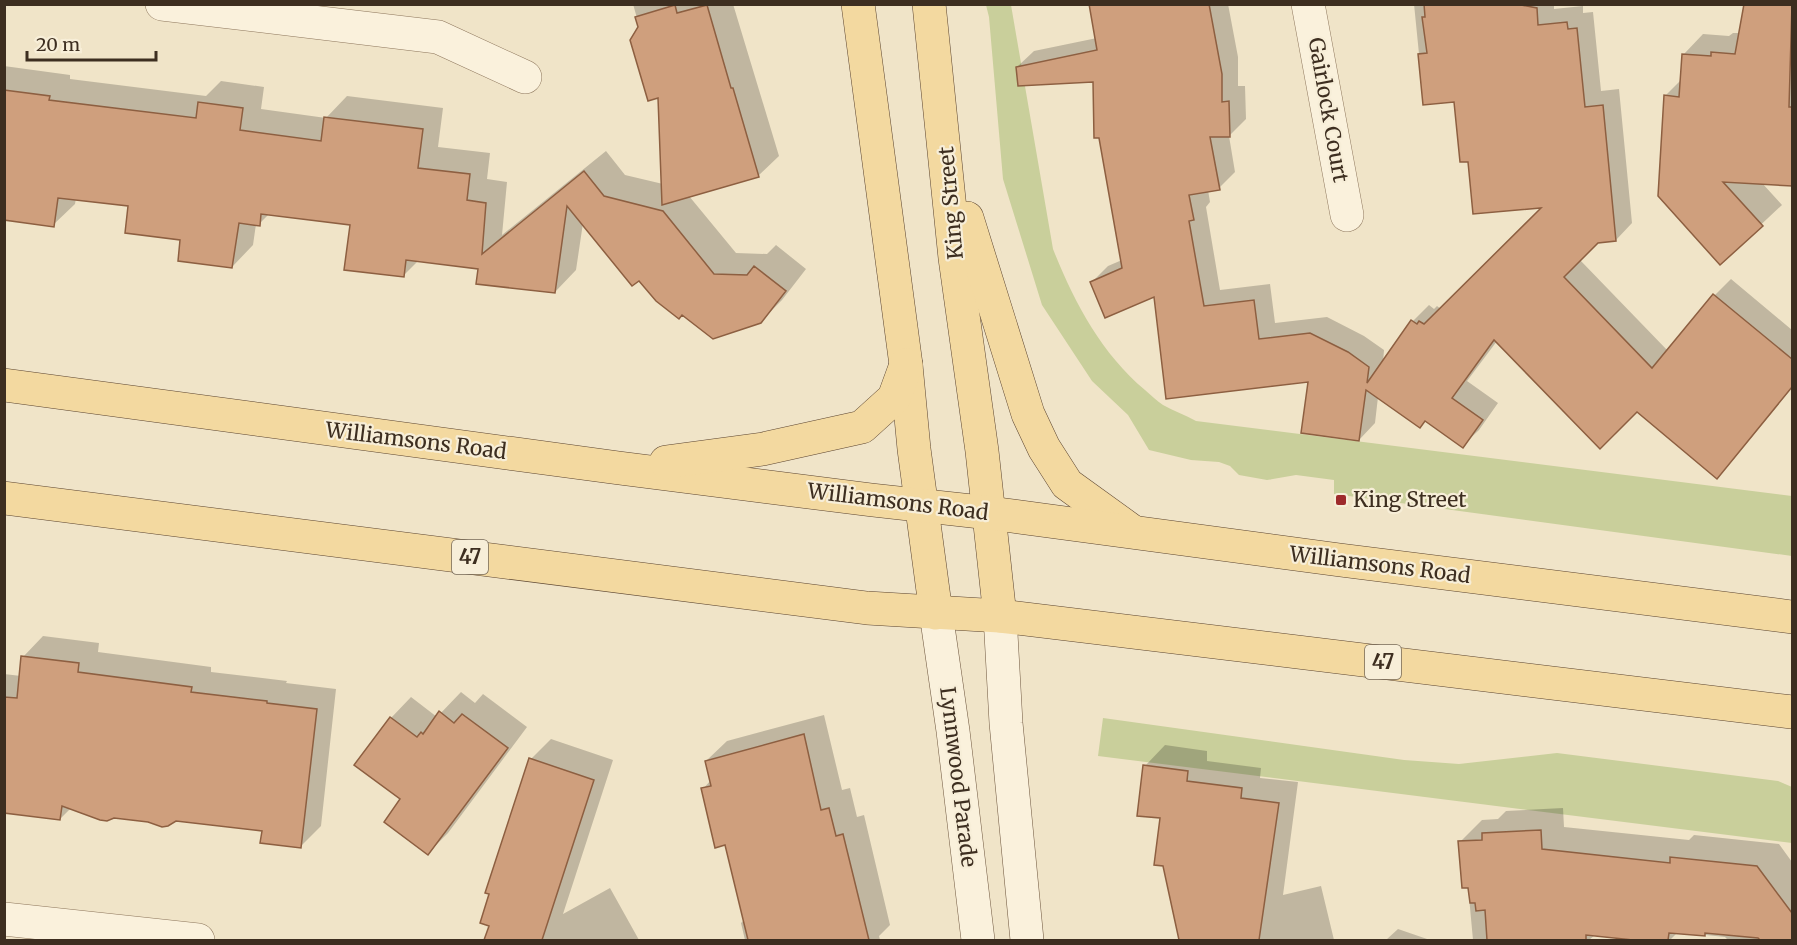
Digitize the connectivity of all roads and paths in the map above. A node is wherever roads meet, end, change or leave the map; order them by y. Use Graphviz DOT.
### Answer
graph roads {
  1 [pos="162,4"];
  2 [pos="858,4"];
  3 [pos="929,4"];
  4 [pos="1308,4"];
  5 [pos="525,77"];
  6 [pos="944,133"];
  7 [pos="1347,215"];
  8 [pos="906,365"];
  9 [pos="4,385"];
  10 [pos="619,468"];
  11 [pos="4,498"];
  12 [pos="921,504"];
  13 [pos="990,513"];
  14 [pos="1135,533"];
  15 [pos="936,613"];
  16 [pos="1000,616"];
  17 [pos="1792,616"];
  18 [pos="1792,712"];
  19 [pos="4,919"];
  20 [pos="198,940"];
  21 [pos="978,940"];
  22 [pos="1027,940"];
  1 -- 5 [label="street"];
  2 -- 8 [label="main road"];
  3 -- 6 [label="main road, King Street"];
  4 -- 7 [label="street, Gairlock Court"];
  6 -- 13 [label="main road, King Street"];
  6 -- 14 [label="main road"];
  8 -- 10 [label="main road"];
  8 -- 12 [label="main road"];
  9 -- 10 [label="main road, Williamsons Road"];
  10 -- 12 [label="main road, Williamsons Road"];
  11 -- 15 [label="main road, 47"];
  12 -- 13 [label="main road, Williamsons Road"];
  12 -- 15 [label="main road"];
  13 -- 14 [label="main road, Williamsons Road"];
  13 -- 16 [label="main road, King Street"];
  14 -- 17 [label="main road, Williamsons Road"];
  15 -- 16 [label="main road, 47"];
  15 -- 21 [label="street, Lynnwood Parade"];
  16 -- 18 [label="main road, 47"];
  16 -- 22 [label="street"];
  19 -- 20 [label="street"];
}
